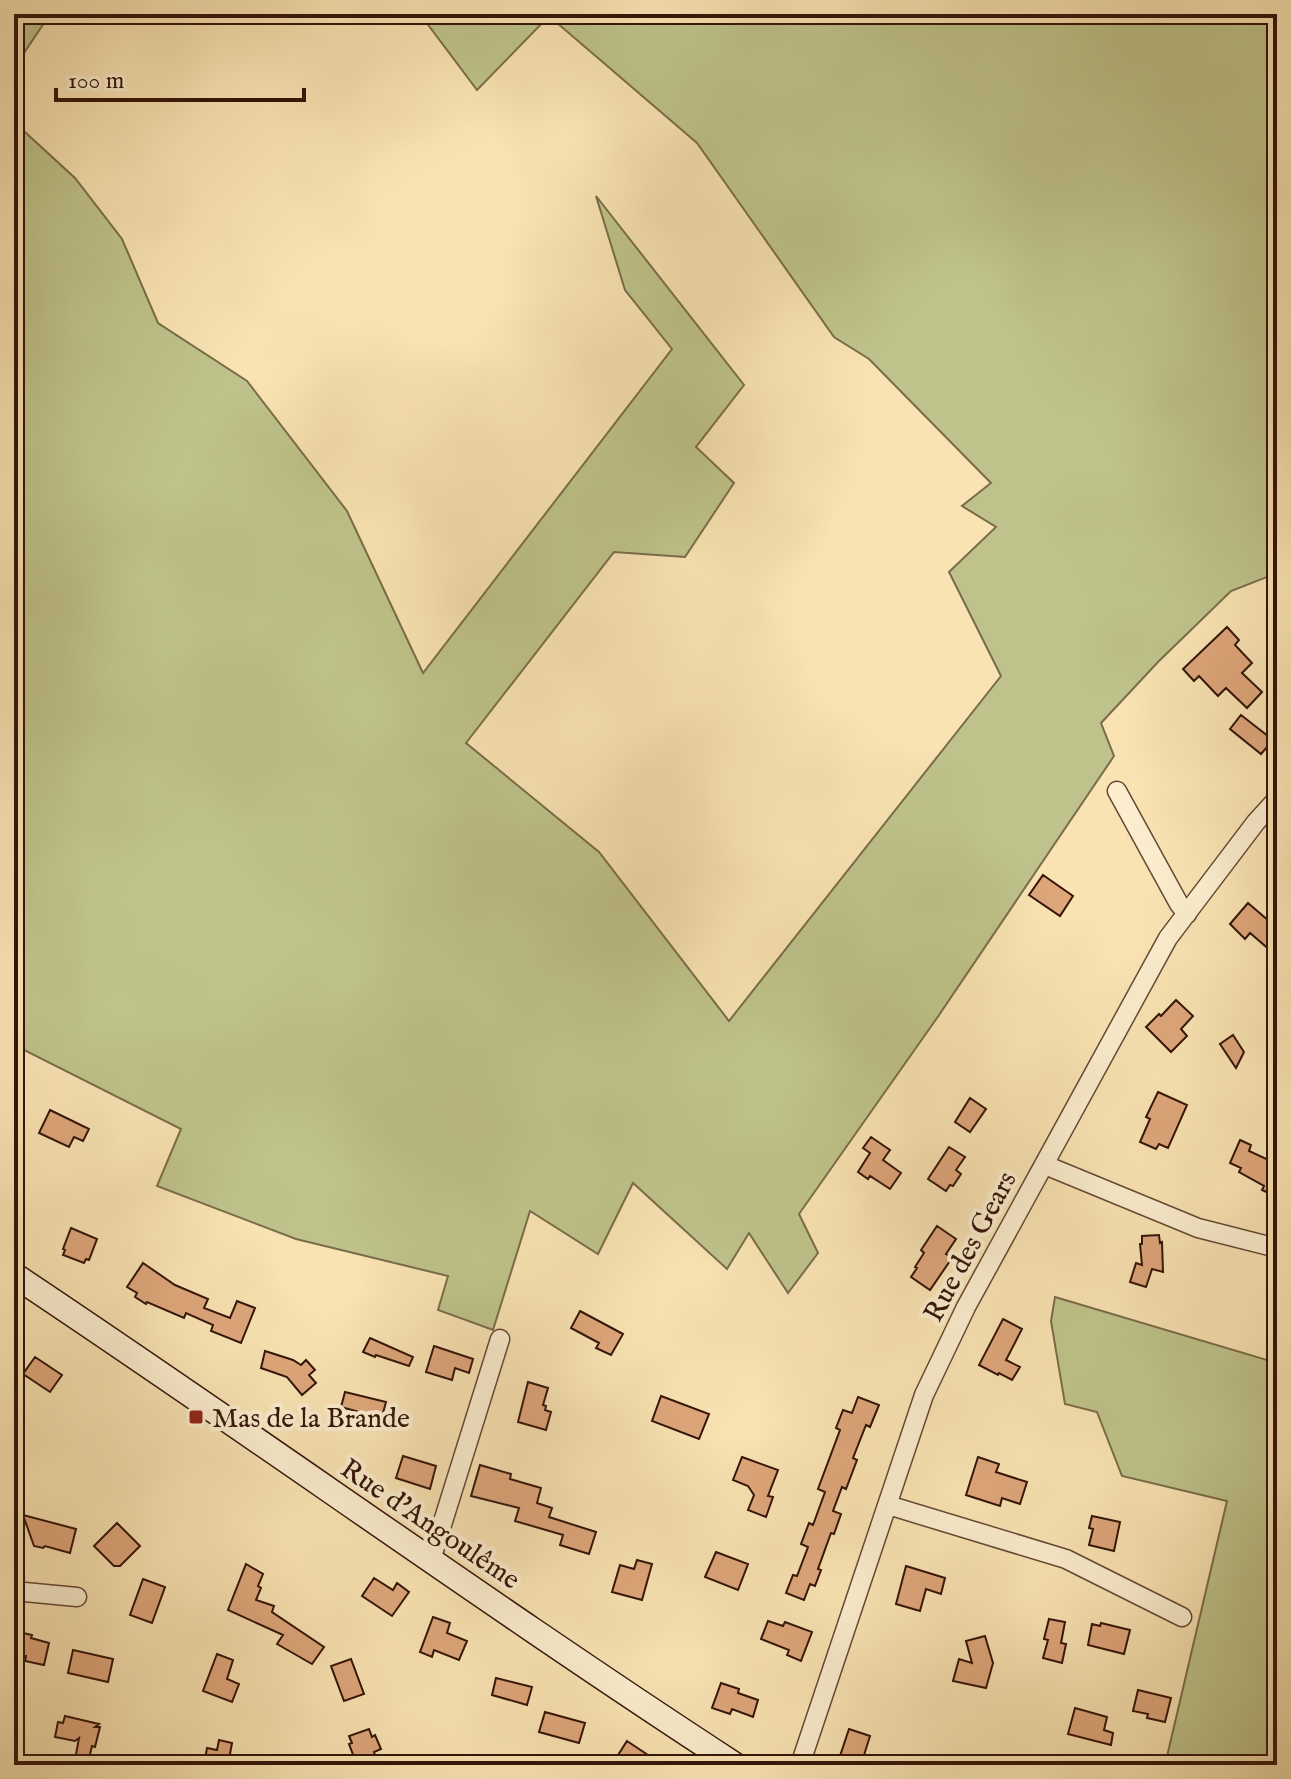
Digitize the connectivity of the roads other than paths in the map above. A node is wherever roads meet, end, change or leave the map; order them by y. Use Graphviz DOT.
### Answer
graph roads {
  1 [pos="1117,791"];
  2 [pos="1277,799"];
  3 [pos="1187,914"];
  4 [pos="1045,1165"];
  5 [pos="1277,1248"];
  6 [pos="14,1275"];
  7 [pos="500,1339"];
  8 [pos="888,1505"];
  9 [pos="431,1560"];
  10 [pos="14,1591"];
  11 [pos="77,1597"];
  12 [pos="1182,1617"];
  13 [pos="735,1765"];
  14 [pos="800,1765"];
  1 -- 3 [label="street"];
  2 -- 3 [label="street, Rue des Gears"];
  3 -- 4 [label="street, Rue des Gears"];
  4 -- 5 [label="street"];
  4 -- 8 [label="street, Rue des Gears"];
  6 -- 9 [label="street, Rue d'Angoulême"];
  7 -- 9 [label="street"];
  8 -- 12 [label="street"];
  8 -- 14 [label="street, Rue des Gears"];
  9 -- 13 [label="street, Rue d'Angoulême"];
  10 -- 11 [label="street"];
}
